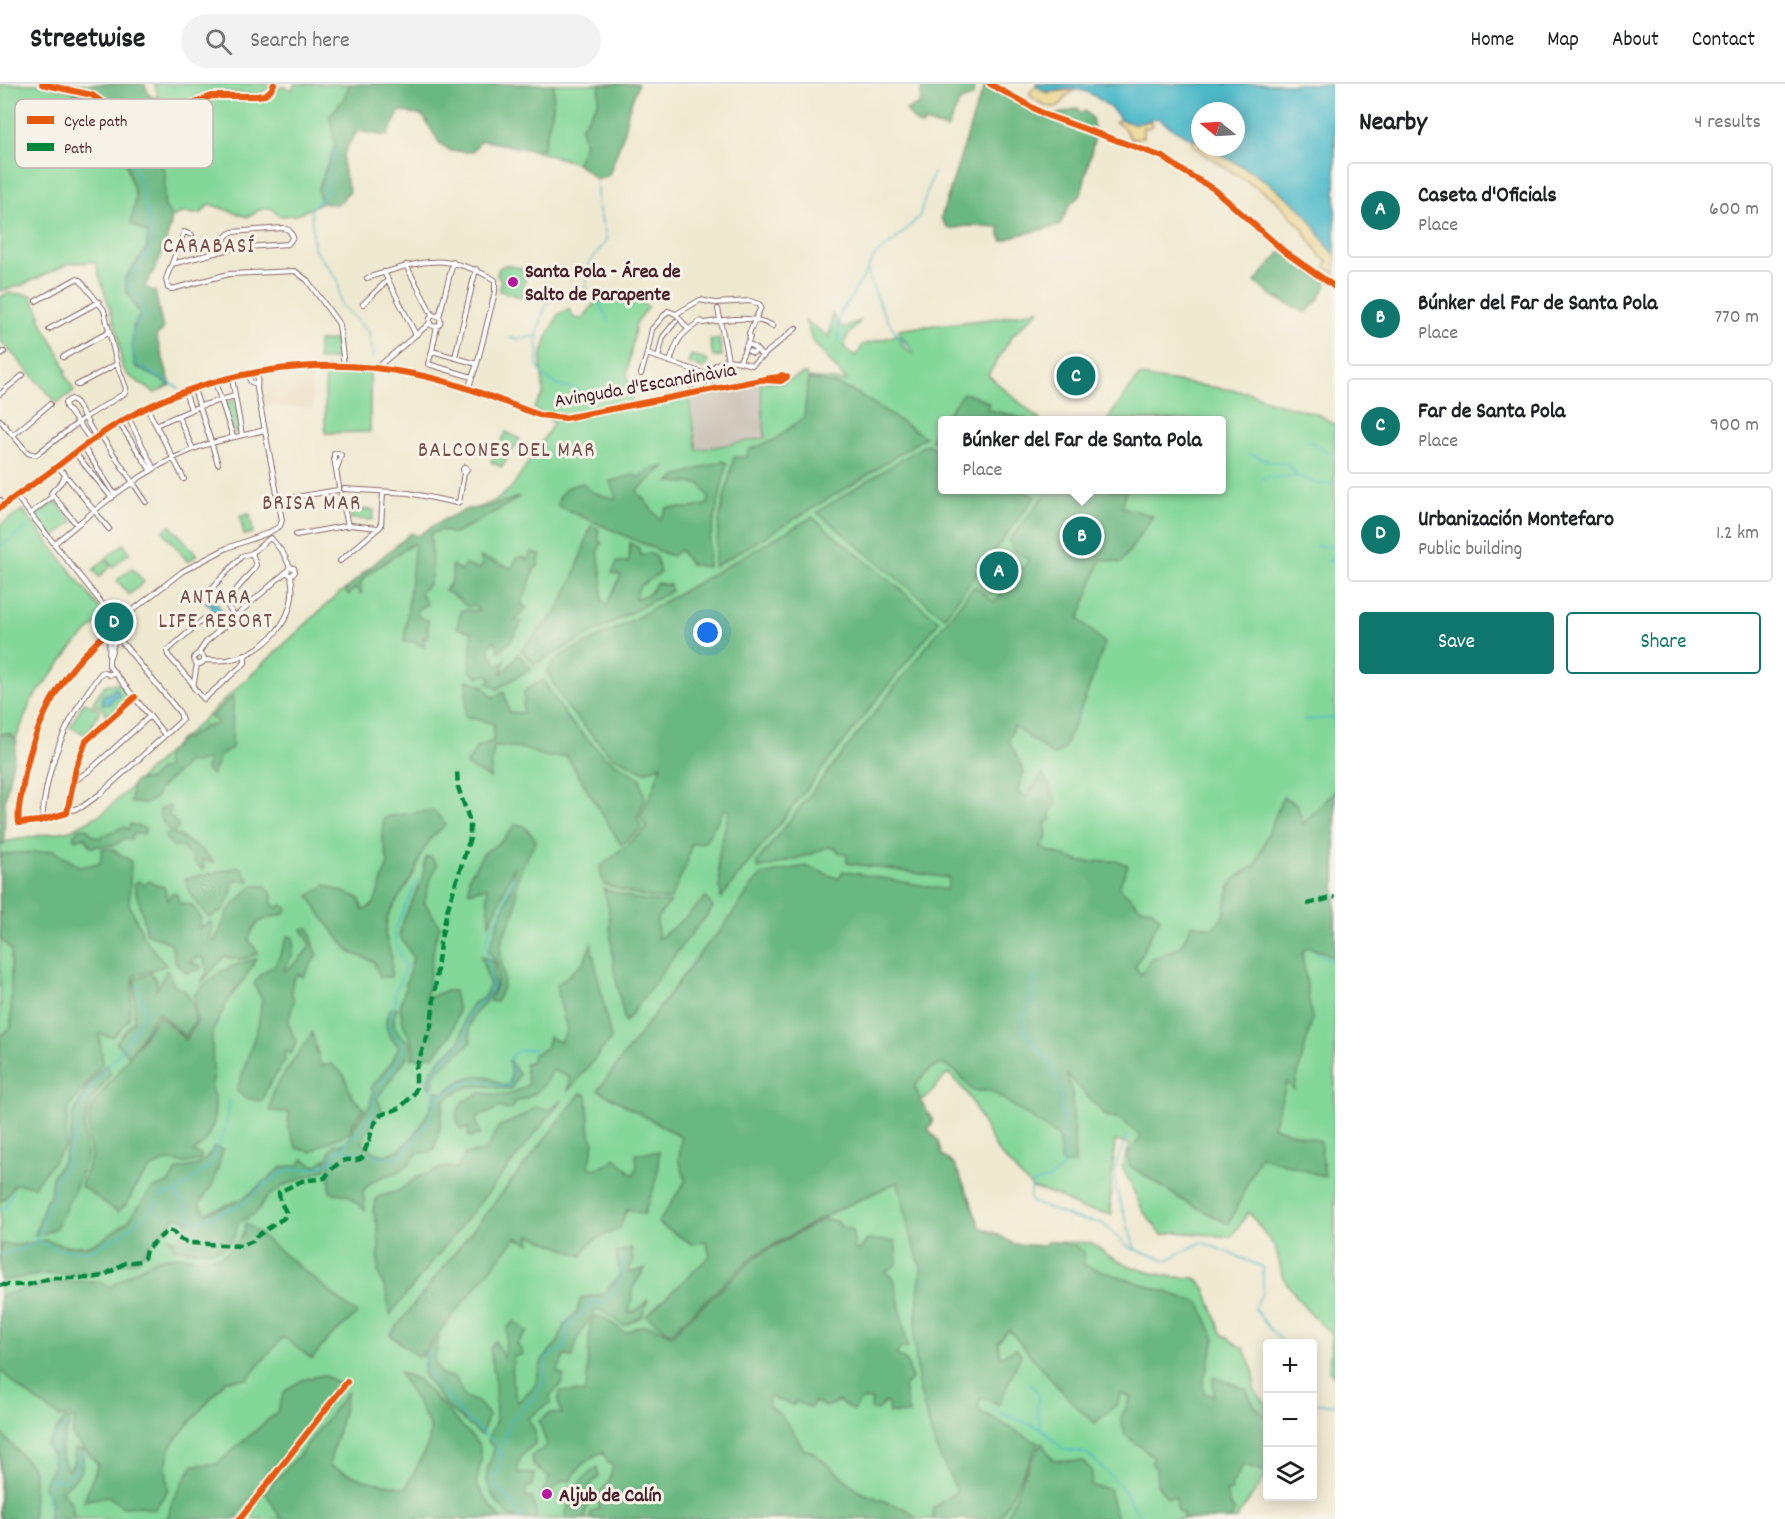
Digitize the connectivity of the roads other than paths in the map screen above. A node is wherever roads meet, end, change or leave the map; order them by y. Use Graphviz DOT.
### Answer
graph roads {
  1 [pos="42,84"];
  2 [pos="274,84"];
  3 [pos="990,84"];
  4 [pos="98,99"];
  5 [pos="204,99"];
  6 [pos="192,235"];
  7 [pos="217,251"];
  8 [pos="453,262"];
  9 [pos="172,264"];
  10 [pos="406,265"];
  11 [pos="476,269"];
  12 [pos="384,272"];
  13 [pos="367,278"];
  14 [pos="388,280"];
  15 [pos="1335,287"];
  16 [pos="36,301"];
  17 [pos="99,302"];
  18 [pos="363,304"];
  19 [pos="718,309"];
  20 [pos="674,314"];
  21 [pos="433,316"];
  22 [pos="439,317"];
  23 [pos="676,321"];
  24 [pos="720,321"];
  25 [pos="755,321"];
  26 [pos="430,323"];
  27 [pos="683,323"];
  28 [pos="437,326"];
  29 [pos="772,326"];
  30 [pos="796,328"];
  31 [pos="49,329"];
  32 [pos="688,329"];
  33 [pos="110,332"];
  34 [pos="416,335"];
  35 [pos="747,343"];
  36 [pos="756,350"];
  37 [pos="432,351"];
  38 [pos="749,351"];
  39 [pos="647,354"];
  40 [pos="63,357"];
  41 [pos="455,357"];
  42 [pos="763,357"];
  43 [pos="658,358"];
  44 [pos="728,360"];
  45 [pos="740,361"];
  46 [pos="670,362"];
  47 [pos="117,364"];
  48 [pos="477,364"];
  49 [pos="344,366"];
  50 [pos="380,369"];
  51 [pos="695,371"];
  52 [pos="258,372"];
  53 [pos="247,374"];
  54 [pos="641,374"];
  55 [pos="23,375"];
  56 [pos="709,375"];
  57 [pos="472,377"];
  58 [pos="232,378"];
  59 [pos="765,380"];
  60 [pos="215,382"];
  61 [pos="257,384"];
  62 [pos="77,385"];
  63 [pos="691,386"];
  64 [pos="194,389"];
  65 [pos="468,389"];
  66 [pos="710,389"];
  67 [pos="185,392"];
  68 [pos="0,394"];
  69 [pos="235,396"];
  70 [pos="220,398"];
  71 [pos="199,403"];
  72 [pos="50,404"];
  73 [pos="190,407"];
  74 [pos="147,408"];
  75 [pos="178,416"];
  76 [pos="128,417"];
  77 [pos="84,418"];
  78 [pos="0,420"];
  79 [pos="77,422"];
  80 [pos="119,423"];
  81 [pos="156,425"];
  82 [pos="265,430"];
  83 [pos="13,435"];
  84 [pos="98,435"];
  85 [pos="242,435"];
  86 [pos="233,437"];
  87 [pos="91,440"];
  88 [pos="212,443"];
  89 [pos="83,446"];
  90 [pos="193,449"];
  91 [pos="74,452"];
  92 [pos="174,459"];
  93 [pos="218,464"];
  94 [pos="58,466"];
  95 [pos="337,469"];
  96 [pos="153,470"];
  97 [pos="465,473"];
  98 [pos="65,475"];
  99 [pos="184,479"];
  100 [pos="132,482"];
  101 [pos="340,490"];
  102 [pos="383,492"];
  103 [pos="16,496"];
  104 [pos="53,496"];
  105 [pos="113,496"];
  106 [pos="0,500"];
  107 [pos="278,500"];
  108 [pos="146,502"];
  109 [pos="2,507"];
  110 [pos="94,511"];
  111 [pos="30,514"];
  112 [pos="77,525"];
  113 [pos="348,526"];
  114 [pos="378,528"];
  115 [pos="109,529"];
  116 [pos="269,535"];
  117 [pos="296,535"];
  118 [pos="54,544"];
  119 [pos="252,553"];
  120 [pos="340,561"];
  121 [pos="290,567"];
  122 [pos="286,572"];
  123 [pos="291,576"];
  124 [pos="225,603"];
  125 [pos="112,616"];
  126 [pos="235,616"];
  127 [pos="118,618"];
  128 [pos="222,627"];
  129 [pos="109,634"];
  130 [pos="116,636"];
  131 [pos="198,654"];
  132 [pos="245,654"];
  133 [pos="110,658"];
  134 [pos="204,660"];
  135 [pos="197,664"];
  136 [pos="114,672"];
  137 [pos="193,684"];
  138 [pos="135,697"];
  139 [pos="150,716"];
  140 [pos="166,735"];
  141 [pos="72,783"];
  142 [pos="68,811"];
  143 [pos="42,819"];
  144 [pos="347,1382"];
  145 [pos="240,1519"];
  1 -- 4 [label="street"];
  2 -- 5 [label="street"];
  3 -- 15 [label="street"];
  6 -- 9 [label="street"];
  7 -- 7 [label="street"];
  7 -- 9 [label="street"];
  8 -- 10 [label="street"];
  8 -- 11 [label="street"];
  8 -- 22 [label="street"];
  9 -- 49 [label="street"];
  10 -- 12 [label="street"];
  10 -- 21 [label="street"];
  11 -- 41 [label="street"];
  11 -- 48 [label="street"];
  12 -- 13 [label="street"];
  12 -- 14 [label="street"];
  14 -- 18 [label="street"];
  14 -- 34 [label="street"];
  16 -- 17 [label="street"];
  17 -- 31 [label="street"];
  17 -- 33 [label="street"];
  19 -- 24 [label="street"];
  20 -- 23 [label="street"];
  20 -- 25 [label="street"];
  20 -- 27 [label="street"];
  20 -- 39 [label="street"];
  21 -- 22 [label="street"];
  21 -- 26 [label="street"];
  22 -- 28 [label="street"];
  23 -- 27 [label="street"];
  23 -- 43 [label="street"];
  24 -- 25 [label="street"];
  24 -- 32 [label="street"];
  24 -- 44 [label="street"];
  25 -- 29 [label="street"];
  25 -- 35 [label="street"];
  26 -- 28 [label="street"];
  26 -- 34 [label="street"];
  27 -- 32 [label="street"];
  28 -- 37 [label="street"];
  30 -- 42 [label="street"];
  32 -- 46 [label="street"];
  33 -- 40 [label="street"];
  33 -- 47 [label="street"];
  34 -- 50 [label="street"];
  35 -- 36 [label="street"];
  35 -- 45 [label="street"];
  36 -- 38 [label="street"];
  36 -- 42 [label="street"];
  37 -- 41 [label="street"];
  37 -- 57 [label="street"];
  39 -- 43 [label="street"];
  39 -- 54 [label="street"];
  41 -- 48 [label="street"];
  42 -- 45 [label="street"];
  43 -- 46 [label="street"];
  44 -- 45 [label="street"];
  44 -- 56 [label="street"];
  46 -- 51 [label="street"];
  47 -- 62 [label="street"];
  47 -- 77 [label="street"];
  48 -- 57 [label="street"];
  49 -- 50 [label="street, Avinguda d'Escandinàvia"];
  49 -- 52 [label="street, Avinguda d'Escandinàvia"];
  50 -- 65 [label="street, Avinguda d'Escandinàvia"];
  51 -- 56 [label="street"];
  51 -- 63 [label="street"];
  52 -- 53 [label="street, Avinguda d'Escandinàvia"];
  52 -- 61 [label="street"];
  53 -- 58 [label="street, Avinguda d'Escandinàvia"];
  53 -- 61 [label="street"];
  55 -- 68 [label="street"];
  56 -- 66 [label="street"];
  57 -- 65 [label="street"];
  58 -- 60 [label="street, Avinguda d'Escandinàvia"];
  58 -- 69 [label="street"];
  59 -- 66 [label="street, Avinguda d'Escandinàvia"];
  60 -- 64 [label="street, Avinguda d'Escandinàvia"];
  60 -- 70 [label="street"];
  61 -- 82 [label="street"];
  64 -- 67 [label="street, Avinguda d'Escandinàvia"];
  64 -- 71 [label="street"];
  65 -- 66 [label="street, Avinguda d'Escandinàvia"];
  67 -- 73 [label="street"];
  67 -- 74 [label="street, Avinguda d'Escandinàvia"];
  69 -- 70 [label="street"];
  69 -- 85 [label="street"];
  70 -- 71 [label="street"];
  70 -- 86 [label="street"];
  71 -- 73 [label="street"];
  71 -- 88 [label="street"];
  72 -- 83 [label="street"];
  73 -- 75 [label="street"];
  74 -- 76 [label="street, Avinguda d'Escandinàvia"];
  74 -- 81 [label="street"];
  75 -- 81 [label="street"];
  75 -- 90 [label="street"];
  76 -- 80 [label="street, Avinguda d'Escandinàvia"];
  76 -- 96 [label="street"];
  77 -- 79 [label="street"];
  77 -- 79 [label="street"];
  77 -- 84 [label="street"];
  78 -- 83 [label="street"];
  79 -- 83 [label="street"];
  79 -- 87 [label="street"];
  80 -- 84 [label="street, Avinguda d'Escandinàvia"];
  80 -- 96 [label="street"];
  81 -- 92 [label="street"];
  82 -- 85 [label="street"];
  82 -- 107 [label="street"];
  84 -- 87 [label="street, Avinguda d'Escandinàvia"];
  84 -- 100 [label="street"];
  85 -- 86 [label="street"];
  86 -- 88 [label="street"];
  87 -- 89 [label="street, Avinguda d'Escandinàvia"];
  88 -- 90 [label="street"];
  88 -- 93 [label="street"];
  89 -- 91 [label="street, Avinguda d'Escandinàvia"];
  89 -- 105 [label="street"];
  90 -- 92 [label="street"];
  91 -- 94 [label="street, Avinguda d'Escandinàvia"];
  91 -- 105 [label="street"];
  92 -- 96 [label="street"];
  92 -- 99 [label="street"];
  94 -- 98 [label="street"];
  94 -- 103 [label="street, Avinguda d'Escandinàvia"];
  95 -- 101 [label="street"];
  96 -- 100 [label="street"];
  97 -- 102 [label="street"];
  98 -- 104 [label="street"];
  98 -- 110 [label="street"];
  100 -- 105 [label="street"];
  100 -- 108 [label="street"];
  101 -- 102 [label="street"];
  101 -- 107 [label="street"];
  101 -- 113 [label="street"];
  102 -- 114 [label="street"];
  103 -- 109 [label="street, Avinguda d'Escandinàvia"];
  103 -- 111 [label="street"];
  104 -- 111 [label="street"];
  104 -- 112 [label="street"];
  105 -- 110 [label="street"];
  106 -- 109 [label="street"];
  107 -- 116 [label="street"];
  110 -- 112 [label="street"];
  110 -- 115 [label="street"];
  111 -- 118 [label="street"];
  112 -- 118 [label="street"];
  113 -- 114 [label="street"];
  113 -- 117 [label="street"];
  114 -- 120 [label="street"];
  116 -- 119 [label="street"];
  116 -- 121 [label="street"];
  116 -- 127 [label="street"];
  118 -- 125 [label="street"];
  119 -- 124 [label="street"];
  119 -- 124 [label="street"];
  121 -- 122 [label="street"];
  121 -- 123 [label="street"];
  122 -- 123 [label="street"];
  122 -- 126 [label="street"];
  123 -- 132 [label="street"];
  124 -- 126 [label="street"];
  125 -- 127 [label="street"];
  125 -- 129 [label="street"];
  126 -- 128 [label="street"];
  127 -- 130 [label="street"];
  128 -- 131 [label="street"];
  128 -- 137 [label="street"];
  129 -- 130 [label="street"];
  129 -- 133 [label="street"];
  129 -- 143 [label="street"];
  130 -- 133 [label="street"];
  130 -- 140 [label="street"];
  131 -- 134 [label="street"];
  131 -- 135 [label="street"];
  132 -- 134 [label="street"];
  132 -- 137 [label="street"];
  133 -- 136 [label="street"];
  134 -- 135 [label="street"];
  135 -- 137 [label="street"];
  136 -- 138 [label="street"];
  136 -- 143 [label="street"];
  138 -- 139 [label="street"];
  138 -- 141 [label="street"];
  139 -- 140 [label="street"];
  139 -- 141 [label="street"];
  140 -- 142 [label="street"];
  141 -- 142 [label="street"];
  142 -- 143 [label="street"];
  144 -- 145 [label="street"];
}
